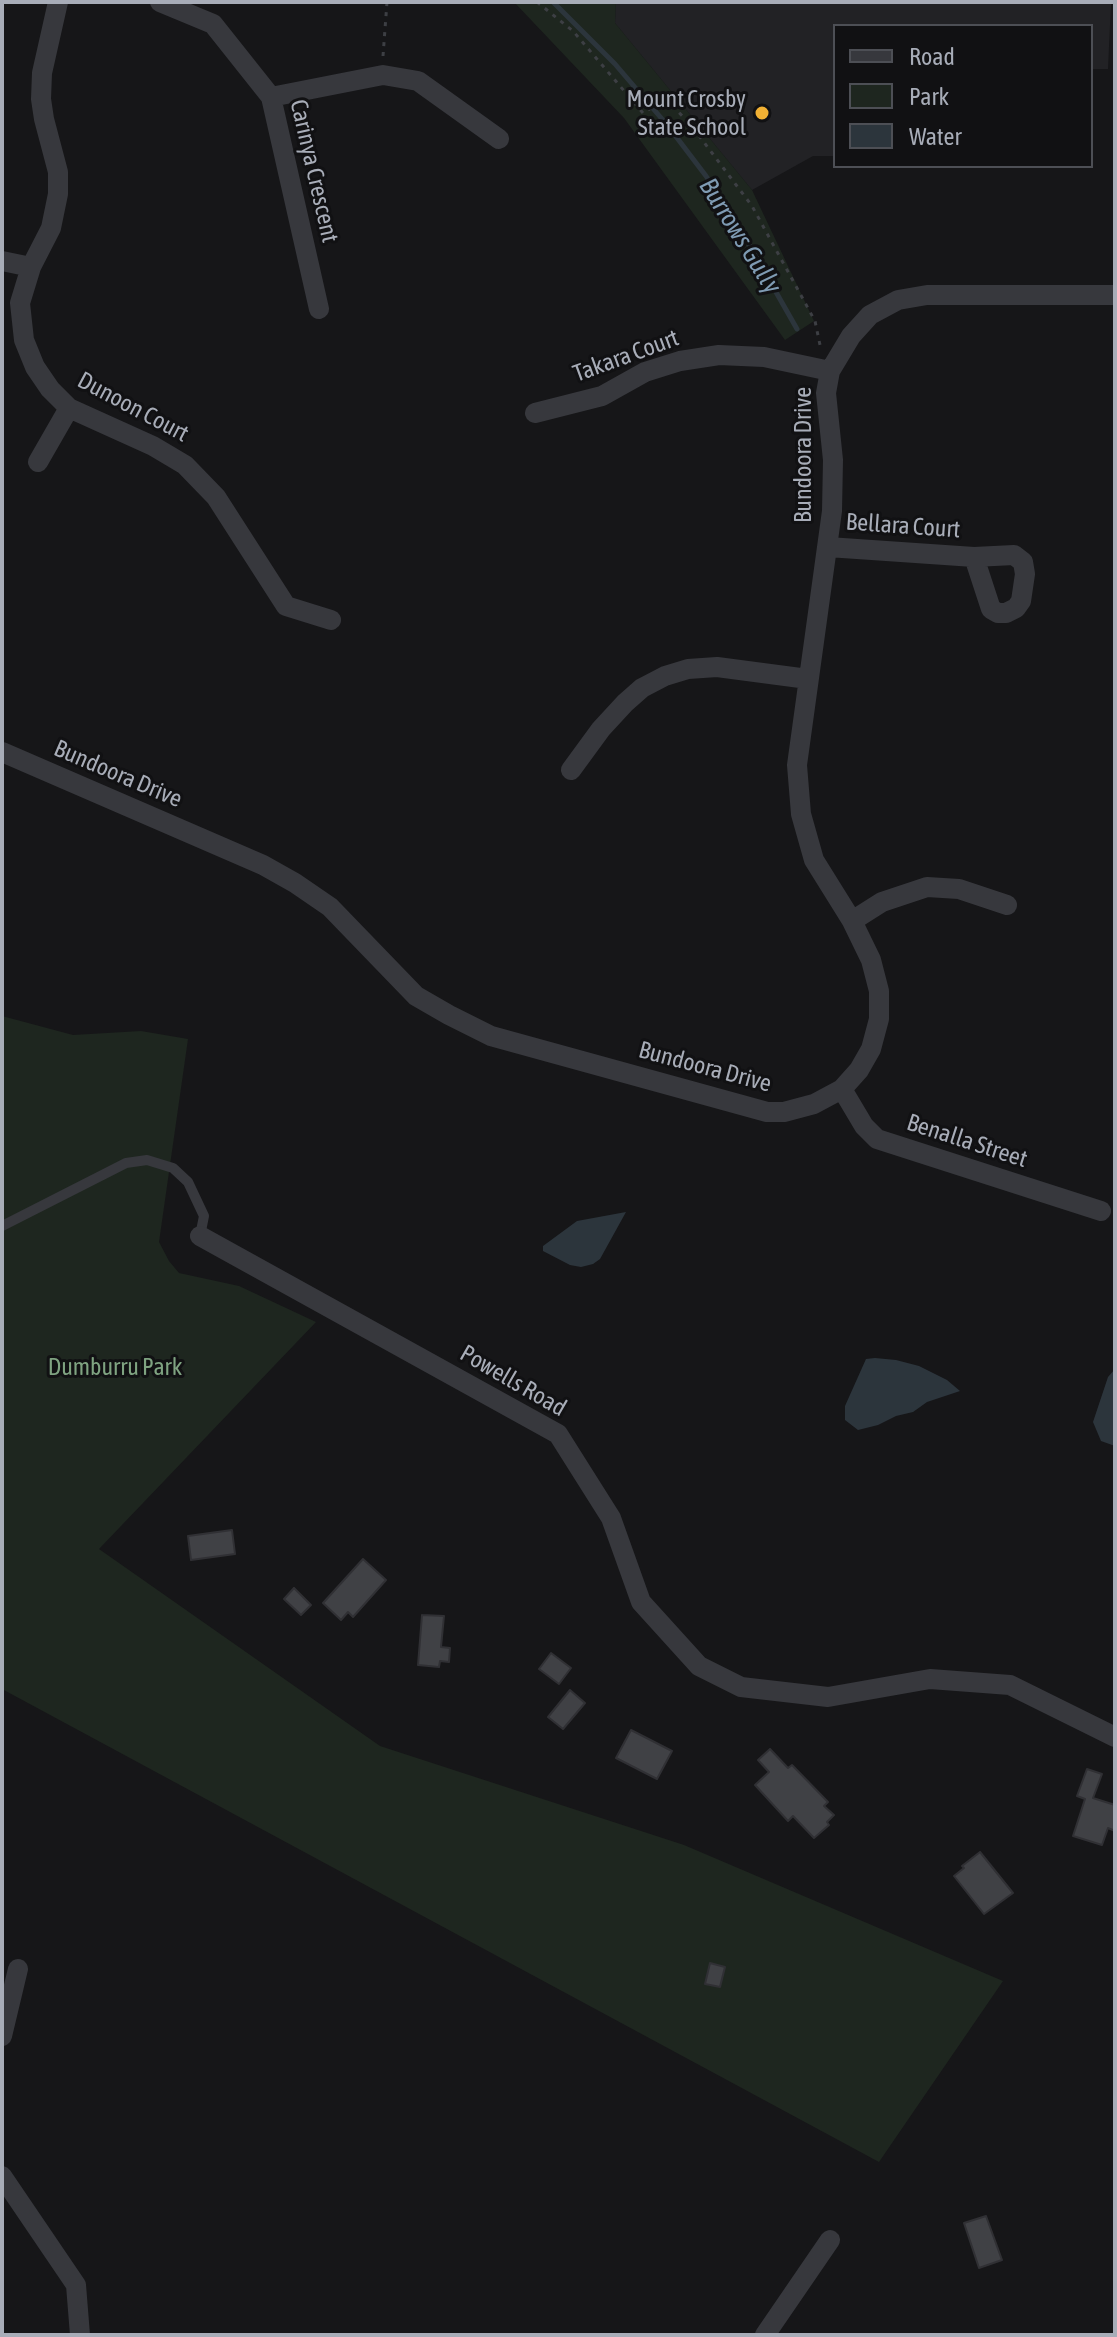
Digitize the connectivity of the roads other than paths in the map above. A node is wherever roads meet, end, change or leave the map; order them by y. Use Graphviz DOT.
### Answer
graph roads {
  1 [pos="58,2"];
  2 [pos="160,2"];
  3 [pos="271,97"];
  4 [pos="499,139"];
  5 [pos="2,261"];
  6 [pos="31,267"];
  7 [pos="1115,295"];
  8 [pos="319,309"];
  9 [pos="830,371"];
  10 [pos="69,408"];
  11 [pos="535,413"];
  12 [pos="38,462"];
  13 [pos="828,547"];
  14 [pos="974,557"];
  15 [pos="331,620"];
  16 [pos="808,679"];
  17 [pos="2,752"];
  18 [pos="571,770"];
  19 [pos="1007,905"];
  20 [pos="852,921"];
  21 [pos="842,1089"];
  22 [pos="1101,1211"];
  23 [pos="2,1226"];
  24 [pos="200,1236"];
  25 [pos="1115,1737"];
  26 [pos="18,1969"];
  27 [pos="2,2036"];
  28 [pos="2,2176"];
  29 [pos="830,2240"];
  30 [pos="80,2335"];
  31 [pos="765,2335"];
  1 -- 6 [label="street, Dunoon Court"];
  2 -- 3 [label="street, Carinya Crescent"];
  3 -- 4 [label="street"];
  3 -- 8 [label="street, Carinya Crescent"];
  5 -- 6 [label="street"];
  6 -- 10 [label="street, Dunoon Court"];
  7 -- 9 [label="street, Bundoora Drive"];
  9 -- 11 [label="street, Takara Court"];
  9 -- 13 [label="street, Bundoora Drive"];
  10 -- 12 [label="street"];
  10 -- 15 [label="street, Dunoon Court"];
  13 -- 14 [label="street, Bellara Court"];
  13 -- 16 [label="street, Bundoora Drive"];
  16 -- 18 [label="street"];
  16 -- 20 [label="street, Bundoora Drive"];
  17 -- 21 [label="street, Bundoora Drive"];
  19 -- 20 [label="street"];
  20 -- 21 [label="street, Bundoora Drive"];
  21 -- 22 [label="street, Benalla Street"];
  23 -- 24 [label="lane"];
  24 -- 25 [label="street, Powells Road"];
  26 -- 27 [label="street"];
  28 -- 30 [label="street"];
  29 -- 31 [label="street"];
}
